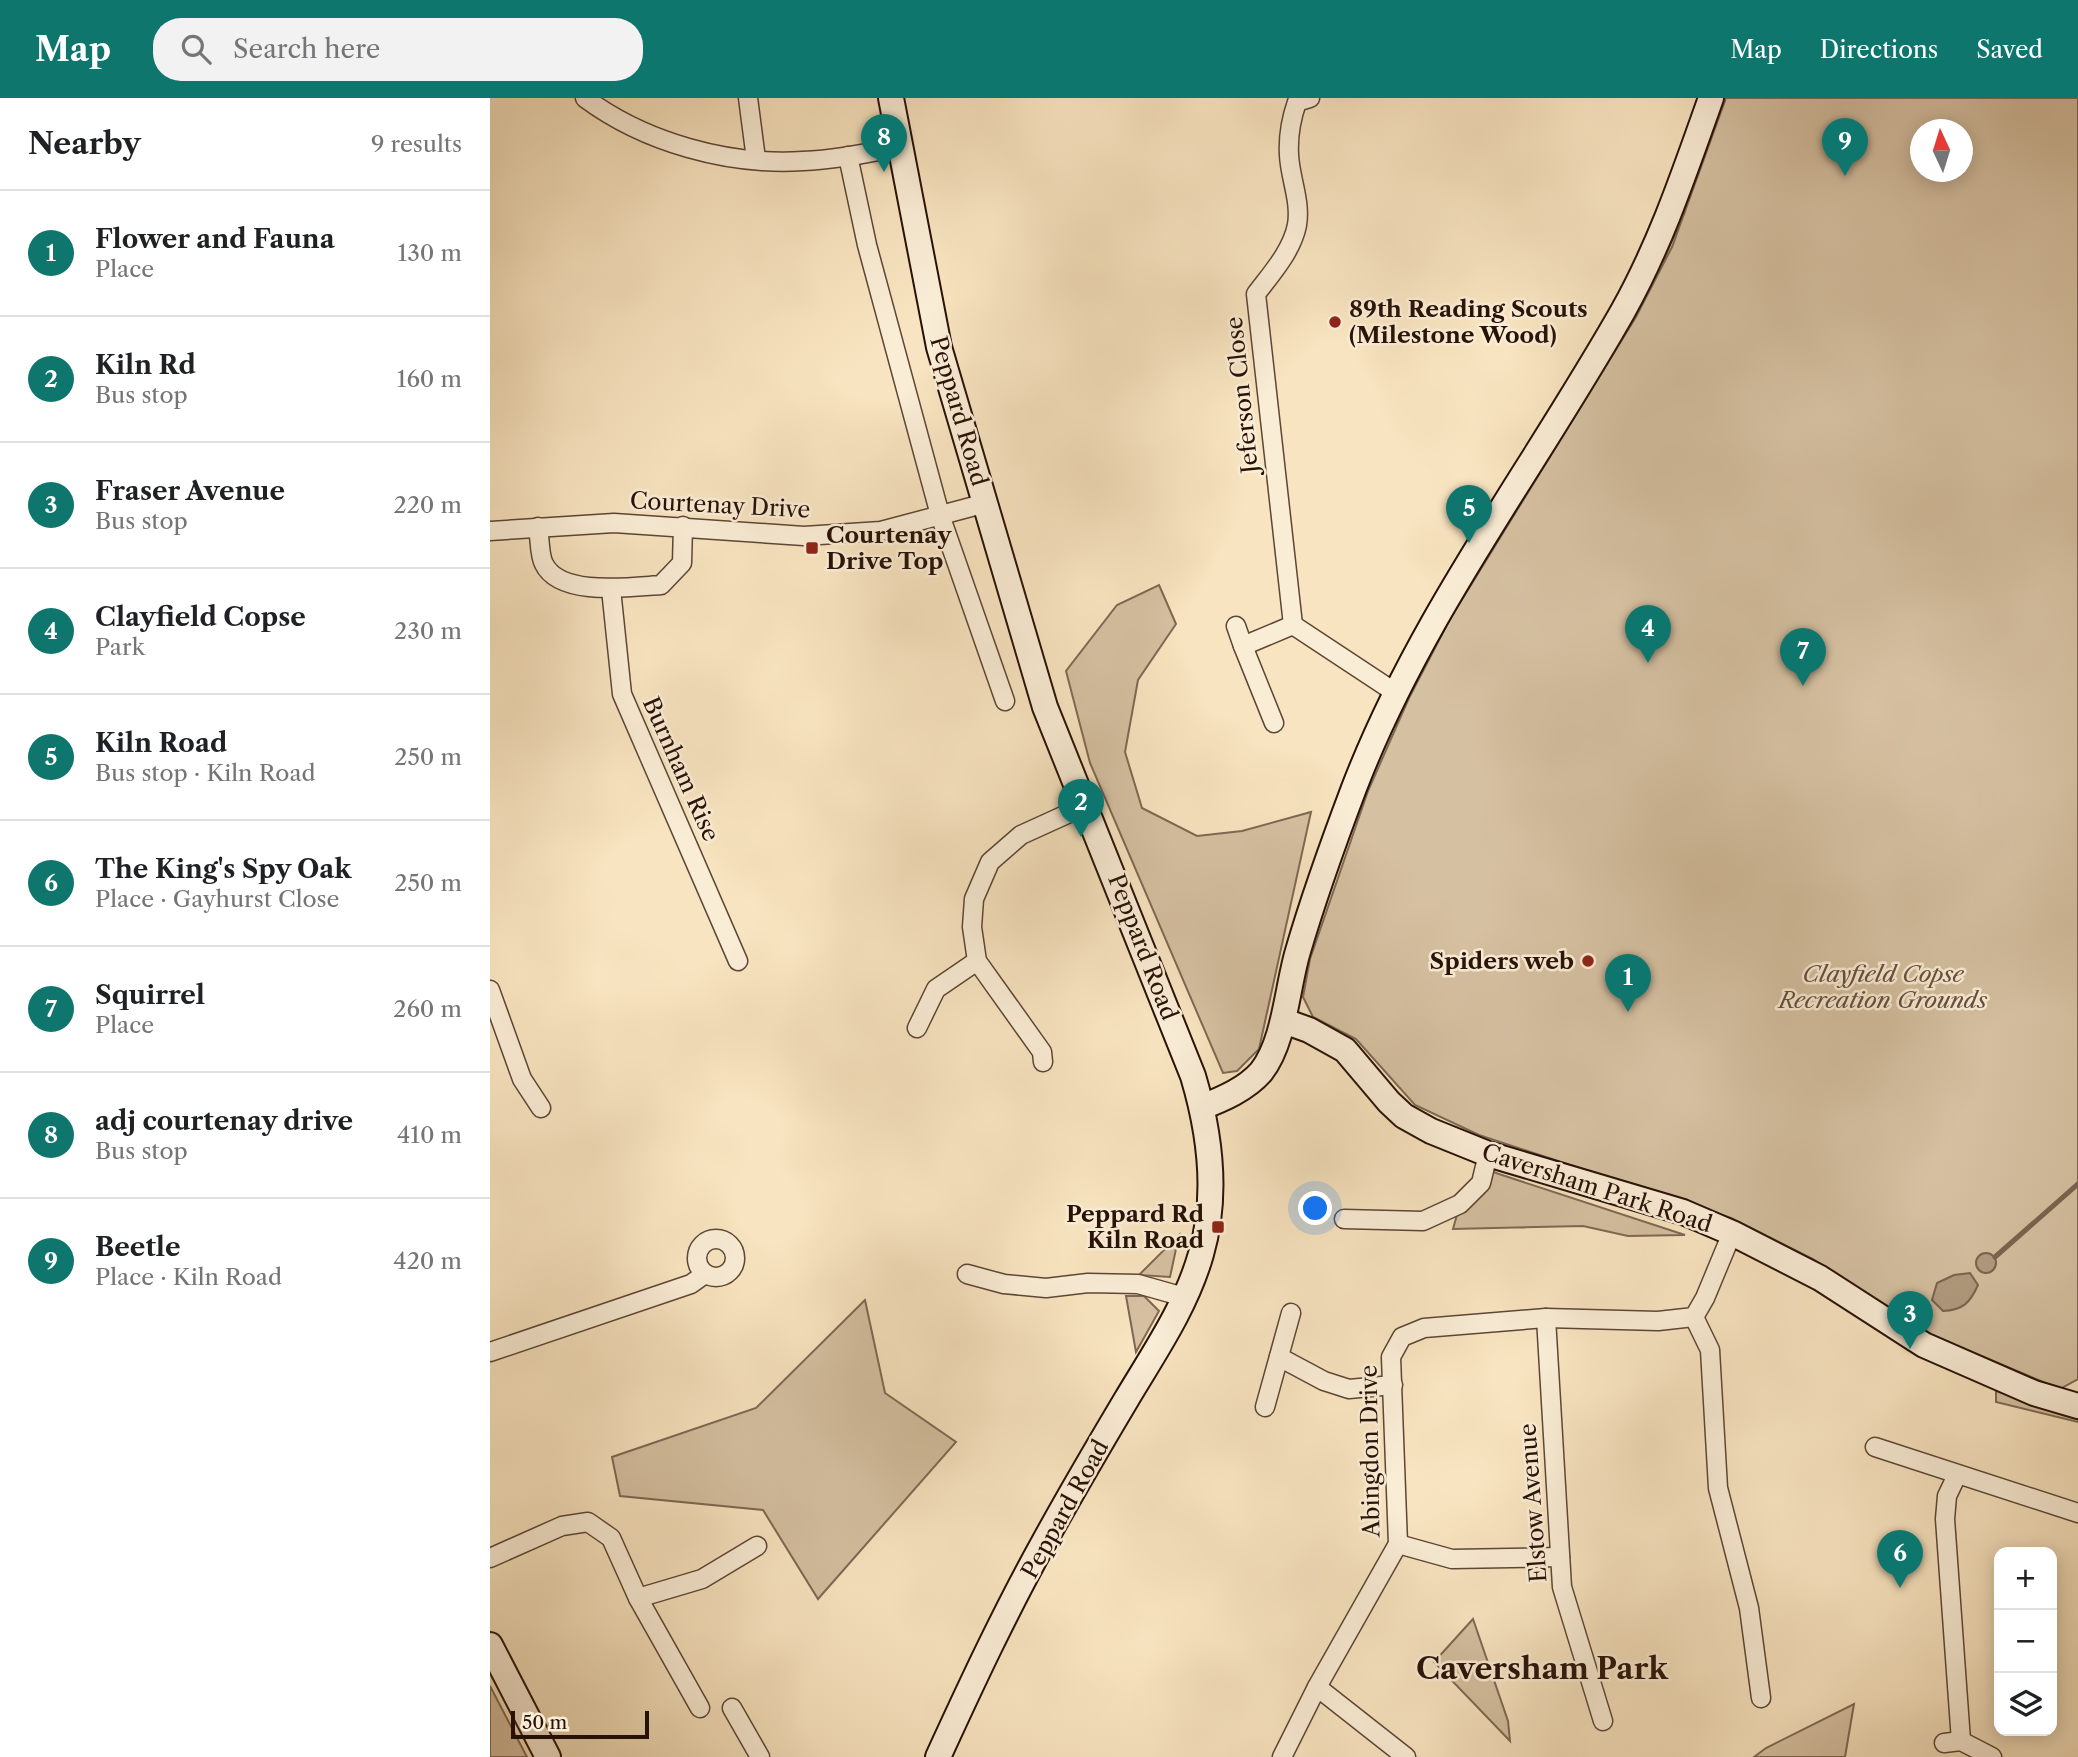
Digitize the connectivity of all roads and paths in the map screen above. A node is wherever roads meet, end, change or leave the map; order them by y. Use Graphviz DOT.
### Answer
graph roads {
  1 [pos="584,98"];
  2 [pos="748,98"];
  3 [pos="891,98"];
  4 [pos="1310,98"];
  5 [pos="1711,98"];
  6 [pos="899,147"];
  7 [pos="848,156"];
  8 [pos="756,159"];
  9 [pos="986,503"];
  10 [pos="940,515"];
  11 [pos="683,526"];
  12 [pos="538,527"];
  13 [pos="490,531"];
  14 [pos="611,589"];
  15 [pos="1293,625"];
  16 [pos="1236,626"];
  17 [pos="1243,646"];
  18 [pos="1396,693"];
  19 [pos="1005,701"];
  20 [pos="1274,723"];
  21 [pos="1087,805"];
  22 [pos="738,961"];
  23 [pos="977,961"];
  24 [pos="490,990"];
  25 [pos="1284,1021"];
  26 [pos="917,1028"];
  27 [pos="1043,1062"];
  28 [pos="1202,1107"];
  29 [pos="541,1108"];
  30 [pos="1488,1154"];
  31 [pos="1345,1219"];
  32 [pos="1732,1233"];
  33 [pos="705,1274"];
  34 [pos="967,1274"];
  35 [pos="1184,1297"];
  36 [pos="1291,1313"];
  37 [pos="1693,1317"];
  38 [pos="1546,1318"];
  39 [pos="490,1352"];
  40 [pos="1279,1357"];
  41 [pos="1393,1385"];
  42 [pos="1265,1406"];
  43 [pos="2078,1406"];
  44 [pos="1875,1447"];
  45 [pos="1957,1475"];
  46 [pos="2078,1513"];
  47 [pos="1398,1544"];
  48 [pos="757,1546"];
  49 [pos="1560,1557"];
  50 [pos="490,1559"];
  51 [pos="638,1598"];
  52 [pos="490,1645"];
  53 [pos="1317,1687"];
  54 [pos="1761,1698"];
  55 [pos="700,1708"];
  56 [pos="732,1708"];
  57 [pos="1603,1721"];
  58 [pos="548,1757"];
  59 [pos="761,1757"];
  60 [pos="938,1757"];
  61 [pos="1282,1757"];
  62 [pos="1406,1757"];
  63 [pos="1992,1757"];
  1 -- 8 [label="street"];
  2 -- 8 [label="street"];
  3 -- 6 [label="street, Peppard Road"];
  4 -- 15 [label="street, Jeferson Close"];
  5 -- 18 [label="street"];
  6 -- 7 [label="street"];
  6 -- 9 [label="street, Peppard Road"];
  7 -- 8 [label="street"];
  7 -- 10 [label="street, Peppard Road"];
  9 -- 10 [label="street, Courtenay Drive"];
  9 -- 21 [label="street, Peppard Road"];
  10 -- 11 [label="street, Courtenay Drive"];
  10 -- 19 [label="street, Peppard Road"];
  11 -- 12 [label="street, Courtenay Drive"];
  11 -- 14 [label="street"];
  12 -- 13 [label="street, Courtenay Drive"];
  12 -- 14 [label="street"];
  14 -- 22 [label="street, Burnham Rise"];
  15 -- 17 [label="street"];
  15 -- 18 [label="street"];
  16 -- 17 [label="street"];
  17 -- 20 [label="street"];
  18 -- 25 [label="street"];
  21 -- 23 [label="street"];
  21 -- 28 [label="street, Peppard Road"];
  23 -- 26 [label="street"];
  23 -- 27 [label="street"];
  24 -- 29 [label="street"];
  25 -- 28 [label="street"];
  25 -- 30 [label="street, Caversham Park Road"];
  28 -- 35 [label="street, Peppard Road"];
  30 -- 31 [label="street"];
  30 -- 32 [label="street, Caversham Park Road"];
  32 -- 37 [label="street"];
  32 -- 43 [label="street, Caversham Park Road"];
  33 -- 39 [label="street"];
  34 -- 35 [label="street"];
  35 -- 60 [label="street, Peppard Road"];
  36 -- 40 [label="street"];
  37 -- 38 [label="street, Abingdon Drive"];
  37 -- 54 [label="street"];
  38 -- 41 [label="street, Abingdon Drive"];
  38 -- 49 [label="street, Elstow Avenue"];
  40 -- 41 [label="street"];
  40 -- 42 [label="street"];
  41 -- 47 [label="street, Abingdon Drive"];
  44 -- 45 [label="street"];
  45 -- 46 [label="street"];
  45 -- 63 [label="street"];
  47 -- 49 [label="street"];
  47 -- 53 [label="street, Abingdon Drive"];
  48 -- 51 [label="street"];
  49 -- 57 [label="street, Elstow Avenue"];
  50 -- 51 [label="street"];
  51 -- 55 [label="street"];
  52 -- 58 [label="street"];
  53 -- 61 [label="street, Abingdon Drive"];
  53 -- 62 [label="street"];
  56 -- 59 [label="street"];
}
